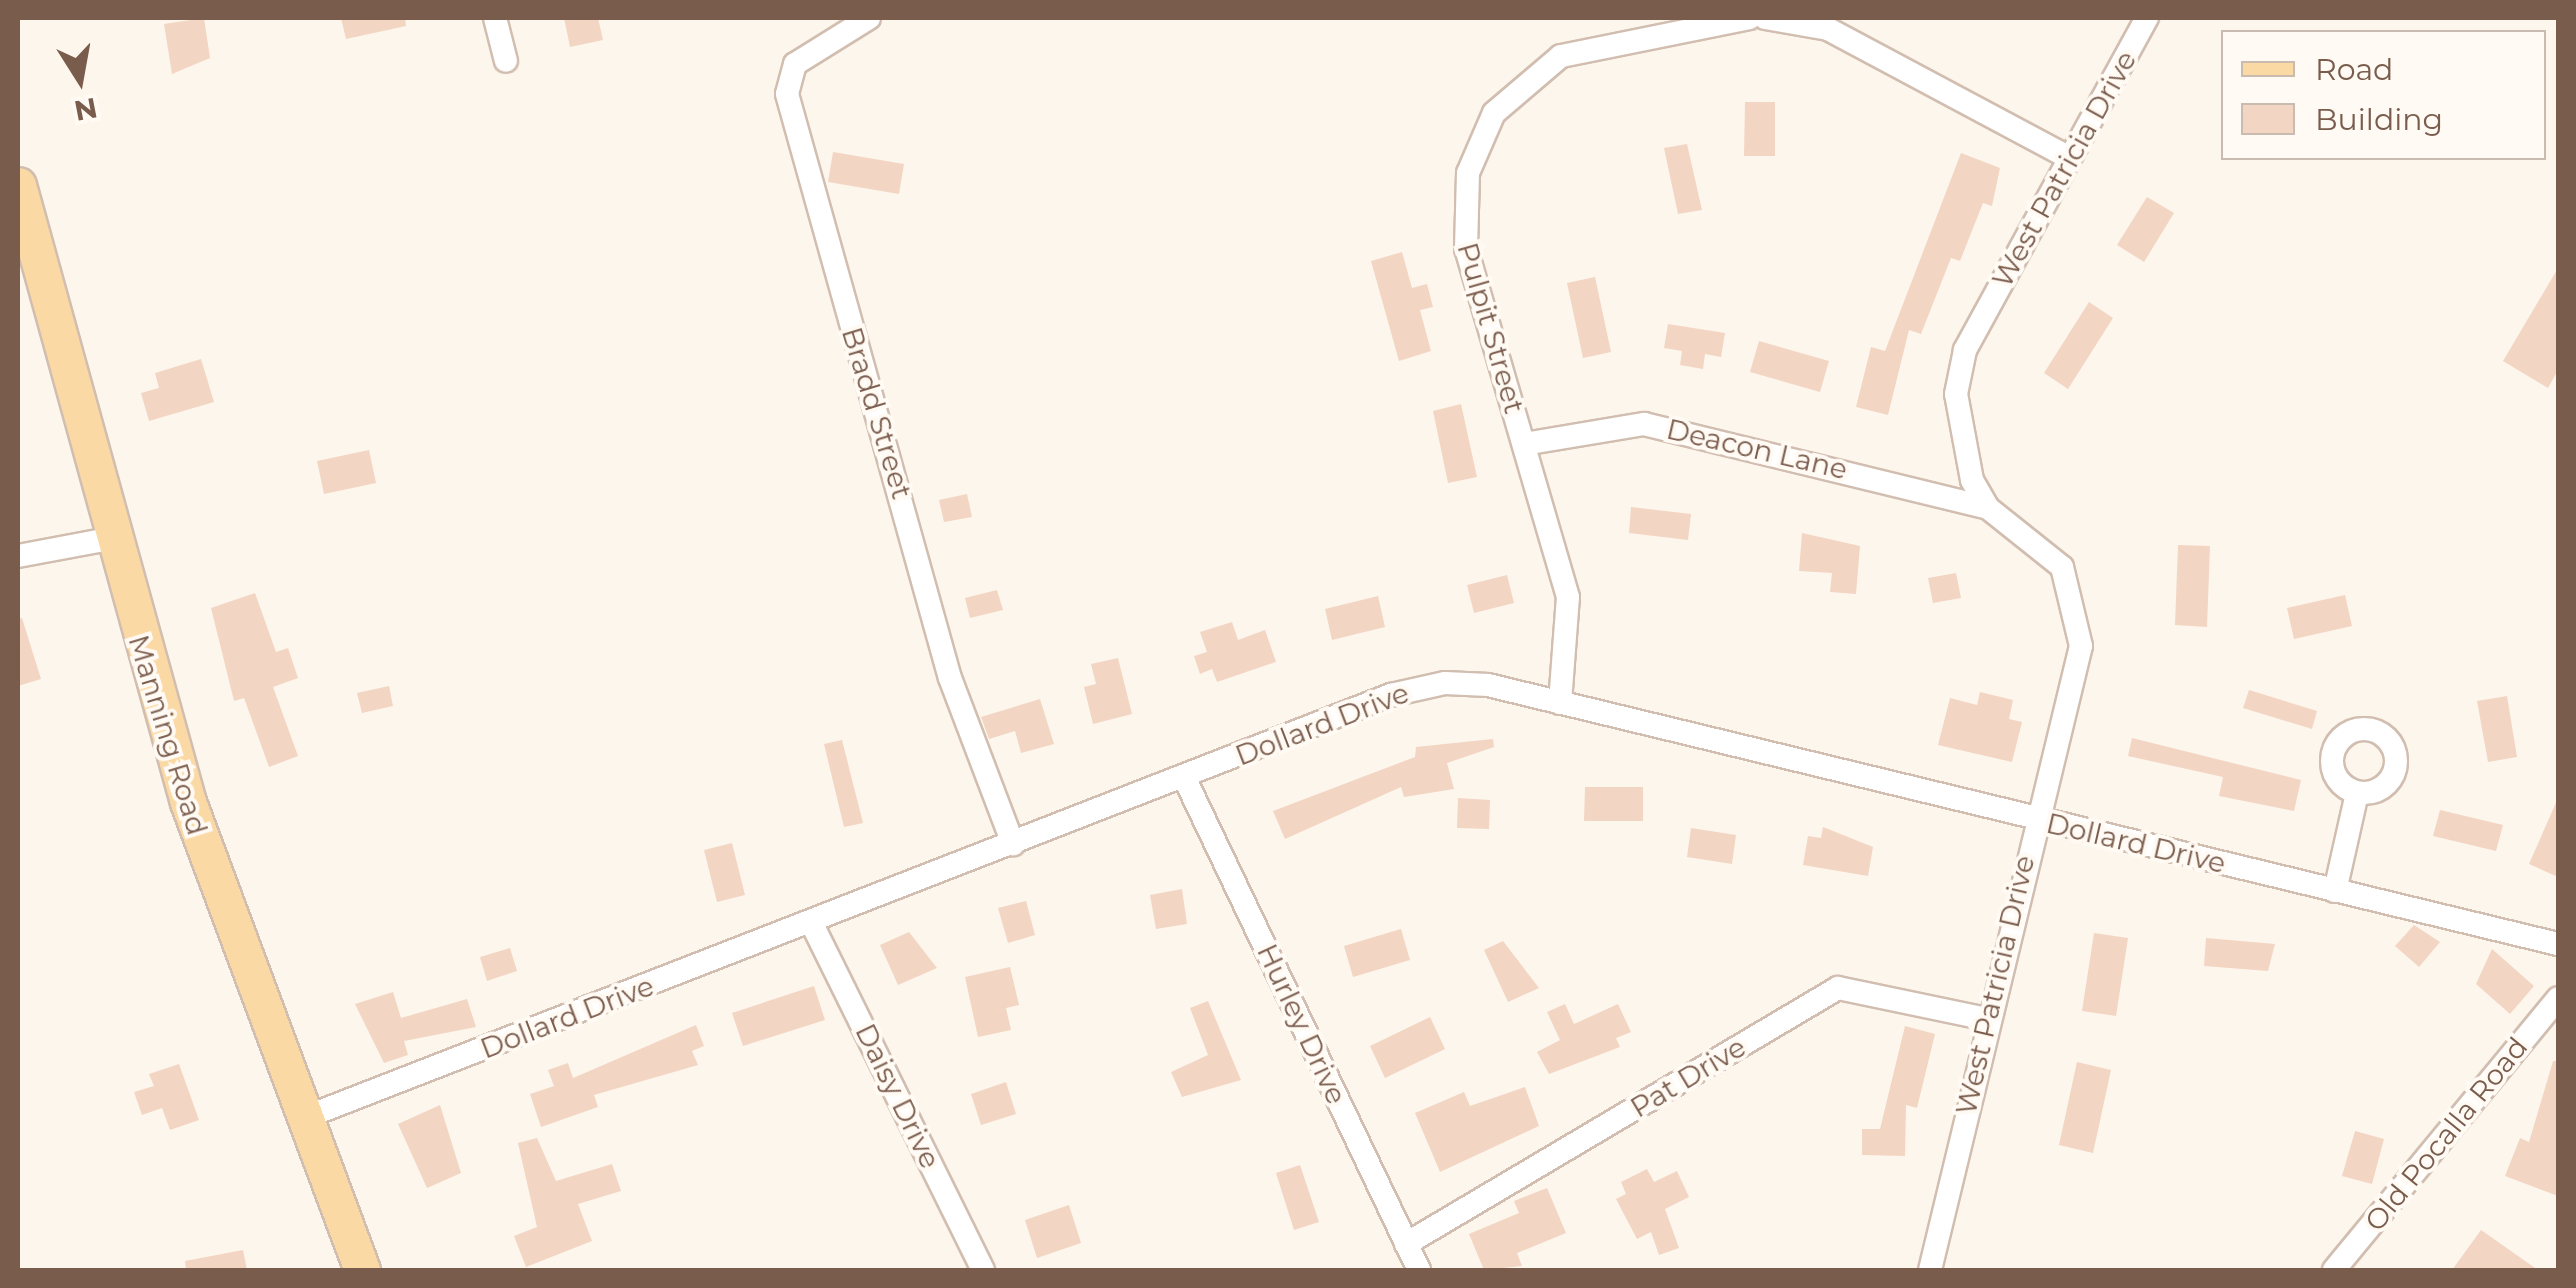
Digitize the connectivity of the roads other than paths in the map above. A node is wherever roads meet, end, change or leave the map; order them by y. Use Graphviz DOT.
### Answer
graph roads {
  1 [pos="495,18"];
  2 [pos="869,18"];
  3 [pos="1749,18"];
  4 [pos="1764,18"];
  5 [pos="2147,18"];
  6 [pos="506,61"];
  7 [pos="2070,158"];
  8 [pos="18,186"];
  9 [pos="1524,444"];
  10 [pos="1988,508"];
  11 [pos="109,539"];
  12 [pos="18,556"];
  13 [pos="1560,703"];
  14 [pos="1184,776"];
  15 [pos="2357,793"];
  16 [pos="2034,820"];
  17 [pos="1013,844"];
  18 [pos="2336,891"];
  19 [pos="811,922"];
  20 [pos="2558,944"];
  21 [pos="2558,998"];
  22 [pos="1987,1019"];
  23 [pos="301,1119"];
  24 [pos="1406,1244"];
  25 [pos="362,1270"];
  26 [pos="983,1270"];
  27 [pos="1419,1270"];
  28 [pos="1930,1270"];
  29 [pos="2334,1270"];
  1 -- 6 [label="street"];
  2 -- 17 [label="street, Bradd Street"];
  3 -- 9 [label="street, Pulpit Street"];
  4 -- 7 [label="street"];
  5 -- 7 [label="street, West Patricia Drive"];
  7 -- 10 [label="street, West Patricia Drive"];
  8 -- 11 [label="main road, Manning Road"];
  9 -- 10 [label="street, Deacon Lane"];
  9 -- 13 [label="street, Pulpit Street"];
  10 -- 16 [label="street, West Patricia Drive"];
  11 -- 12 [label="street"];
  11 -- 23 [label="main road, Manning Road"];
  13 -- 14 [label="street, Dollard Drive"];
  13 -- 16 [label="street, Dollard Drive"];
  14 -- 17 [label="street, Dollard Drive"];
  14 -- 24 [label="street, Hurley Drive"];
  15 -- 18 [label="street"];
  16 -- 18 [label="street, Dollard Drive"];
  16 -- 22 [label="street, West Patricia Drive"];
  17 -- 19 [label="street, Dollard Drive"];
  18 -- 20 [label="street, Dollard Drive"];
  19 -- 23 [label="street, Dollard Drive"];
  19 -- 26 [label="street, Daisy Drive"];
  21 -- 29 [label="street, Old Pocalla Road"];
  22 -- 24 [label="street, Pat Drive"];
  22 -- 28 [label="street, West Patricia Drive"];
  23 -- 25 [label="main road, Manning Road"];
  24 -- 27 [label="street, Hurley Drive"];
}
